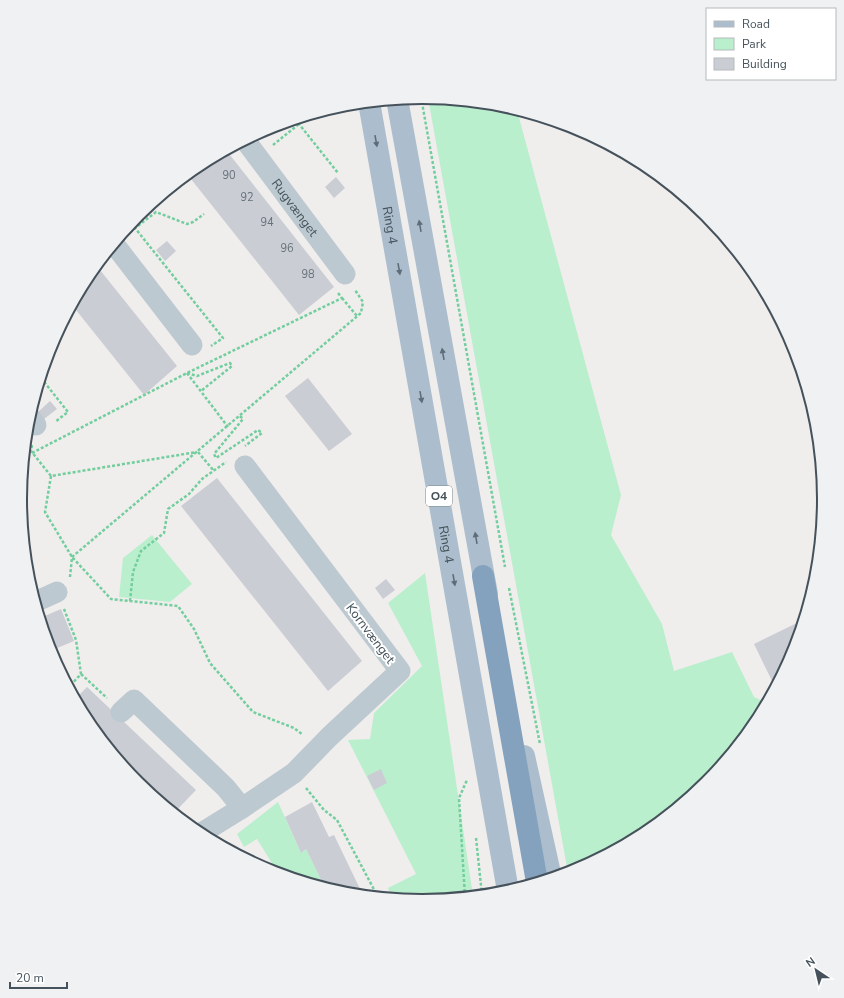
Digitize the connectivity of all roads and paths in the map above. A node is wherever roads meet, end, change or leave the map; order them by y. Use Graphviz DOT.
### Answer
graph roads {
  1 [pos="422,104"];
  2 [pos="398,105"];
  3 [pos="370,107"];
  4 [pos="299,124"];
  5 [pos="248,144"];
  6 [pos="258,157"];
  7 [pos="338,173"];
  8 [pos="204,214"];
  9 [pos="137,227"];
  10 [pos="135,228"];
  11 [pos="118,248"];
  12 [pos="348,278"];
  13 [pos="342,298"];
  14 [pos="357,316"];
  15 [pos="199,348"];
  16 [pos="187,373"];
  17 [pos="44,383"];
  18 [pos="201,391"];
  19 [pos="240,416"];
  20 [pos="39,422"];
  21 [pos="228,427"];
  22 [pos="198,452"];
  23 [pos="243,458"];
  24 [pos="51,476"];
  25 [pos="72,557"];
  26 [pos="505,568"];
  27 [pos="483,576"];
  28 [pos="508,584"];
  29 [pos="57,592"];
  30 [pos="40,600"];
  31 [pos="130,601"];
  32 [pos="73,683"];
  33 [pos="121,712"];
  34 [pos="318,748"];
  35 [pos="542,751"];
  36 [pos="294,773"];
  37 [pos="468,779"];
  38 [pos="242,808"];
  39 [pos="207,830"];
  40 [pos="550,873"];
  41 [pos="536,877"];
  42 [pos="507,884"];
  43 [pos="375,891"];
  44 [pos="465,892"];
  1 -- 26 [label="path"];
  27 -- 2 [label="main road, O4, one-way"];
  3 -- 42 [label="main road, Ring 4 / O4, one-way"];
  4 -- 6 [label="path"];
  4 -- 7 [label="path"];
  5 -- 6 [label="street, Rugvænget"];
  6 -- 12 [label="street, Rugvænget"];
  8 -- 9 [label="path"];
  10 -- 15 [label="path"];
  11 -- 15 [label="street"];
  12 -- 13 [label="path"];
  12 -- 14 [label="path"];
  13 -- 14 [label="path"];
  13 -- 16 [label="path"];
  14 -- 19 [label="path"];
  16 -- 18 [label="path"];
  16 -- 18 [label="path"];
  16 -- 24 [label="path"];
  17 -- 20 [label="path"];
  18 -- 21 [label="path"];
  19 -- 21 [label="path"];
  19 -- 23 [label="path"];
  21 -- 22 [label="path"];
  22 -- 24 [label="path"];
  22 -- 25 [label="path"];
  22 -- 31 [label="path"];
  23 -- 34 [label="street, Kornvænget"];
  24 -- 25 [label="path"];
  25 -- 29 [label="path"];
  25 -- 31 [label="path"];
  27 -- 40 [label="main road"];
  27 -- 41 [label="highway, O4"];
  28 -- 35 [label="path"];
  29 -- 30 [label="street"];
  29 -- 32 [label="path"];
  31 -- 34 [label="path"];
  33 -- 38 [label="street"];
  34 -- 36 [label="street, Kornvænget"];
  36 -- 38 [label="street, Kornvænget"];
  36 -- 43 [label="path"];
  37 -- 44 [label="path"];
  38 -- 39 [label="street, Kornvænget"];
}
